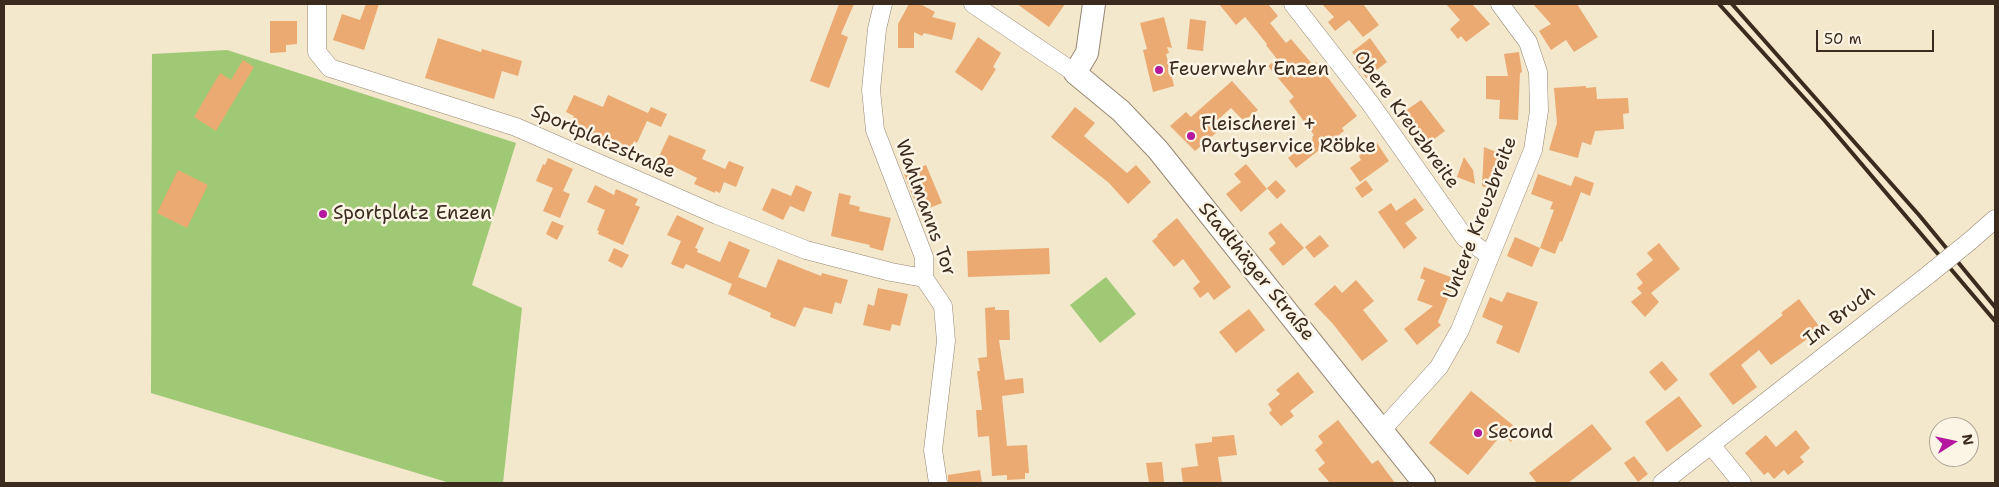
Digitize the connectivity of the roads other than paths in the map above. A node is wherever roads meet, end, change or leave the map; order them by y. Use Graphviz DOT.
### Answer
graph roads {
  1 [pos="318,4"];
  2 [pos="883,4"];
  3 [pos="973,4"];
  4 [pos="1094,4"];
  5 [pos="1294,4"];
  6 [pos="1500,4"];
  7 [pos="1076,73"];
  8 [pos="1995,219"];
  9 [pos="1490,256"];
  10 [pos="924,278"];
  11 [pos="1382,430"];
  12 [pos="1710,445"];
  13 [pos="938,483"];
  14 [pos="1424,483"];
  15 [pos="1662,483"];
  16 [pos="1742,483"];
  1 -- 10 [label="street, Sportplatzstraße"];
  2 -- 10 [label="street, Wahlmanns Tor"];
  3 -- 7 [label="street"];
  4 -- 7 [label="main road"];
  5 -- 9 [label="street, Obere Kreuzbreite"];
  6 -- 9 [label="street, Untere Kreuzbreite"];
  7 -- 11 [label="main road, Stadthäger Straße"];
  8 -- 12 [label="street, Im Bruch, bridge"];
  9 -- 11 [label="street, Untere Kreuzbreite"];
  10 -- 13 [label="street, Wahlmanns Tor"];
  11 -- 14 [label="main road, Stadthäger Straße"];
  12 -- 15 [label="street, Im Bruch"];
  12 -- 16 [label="street"];
}
